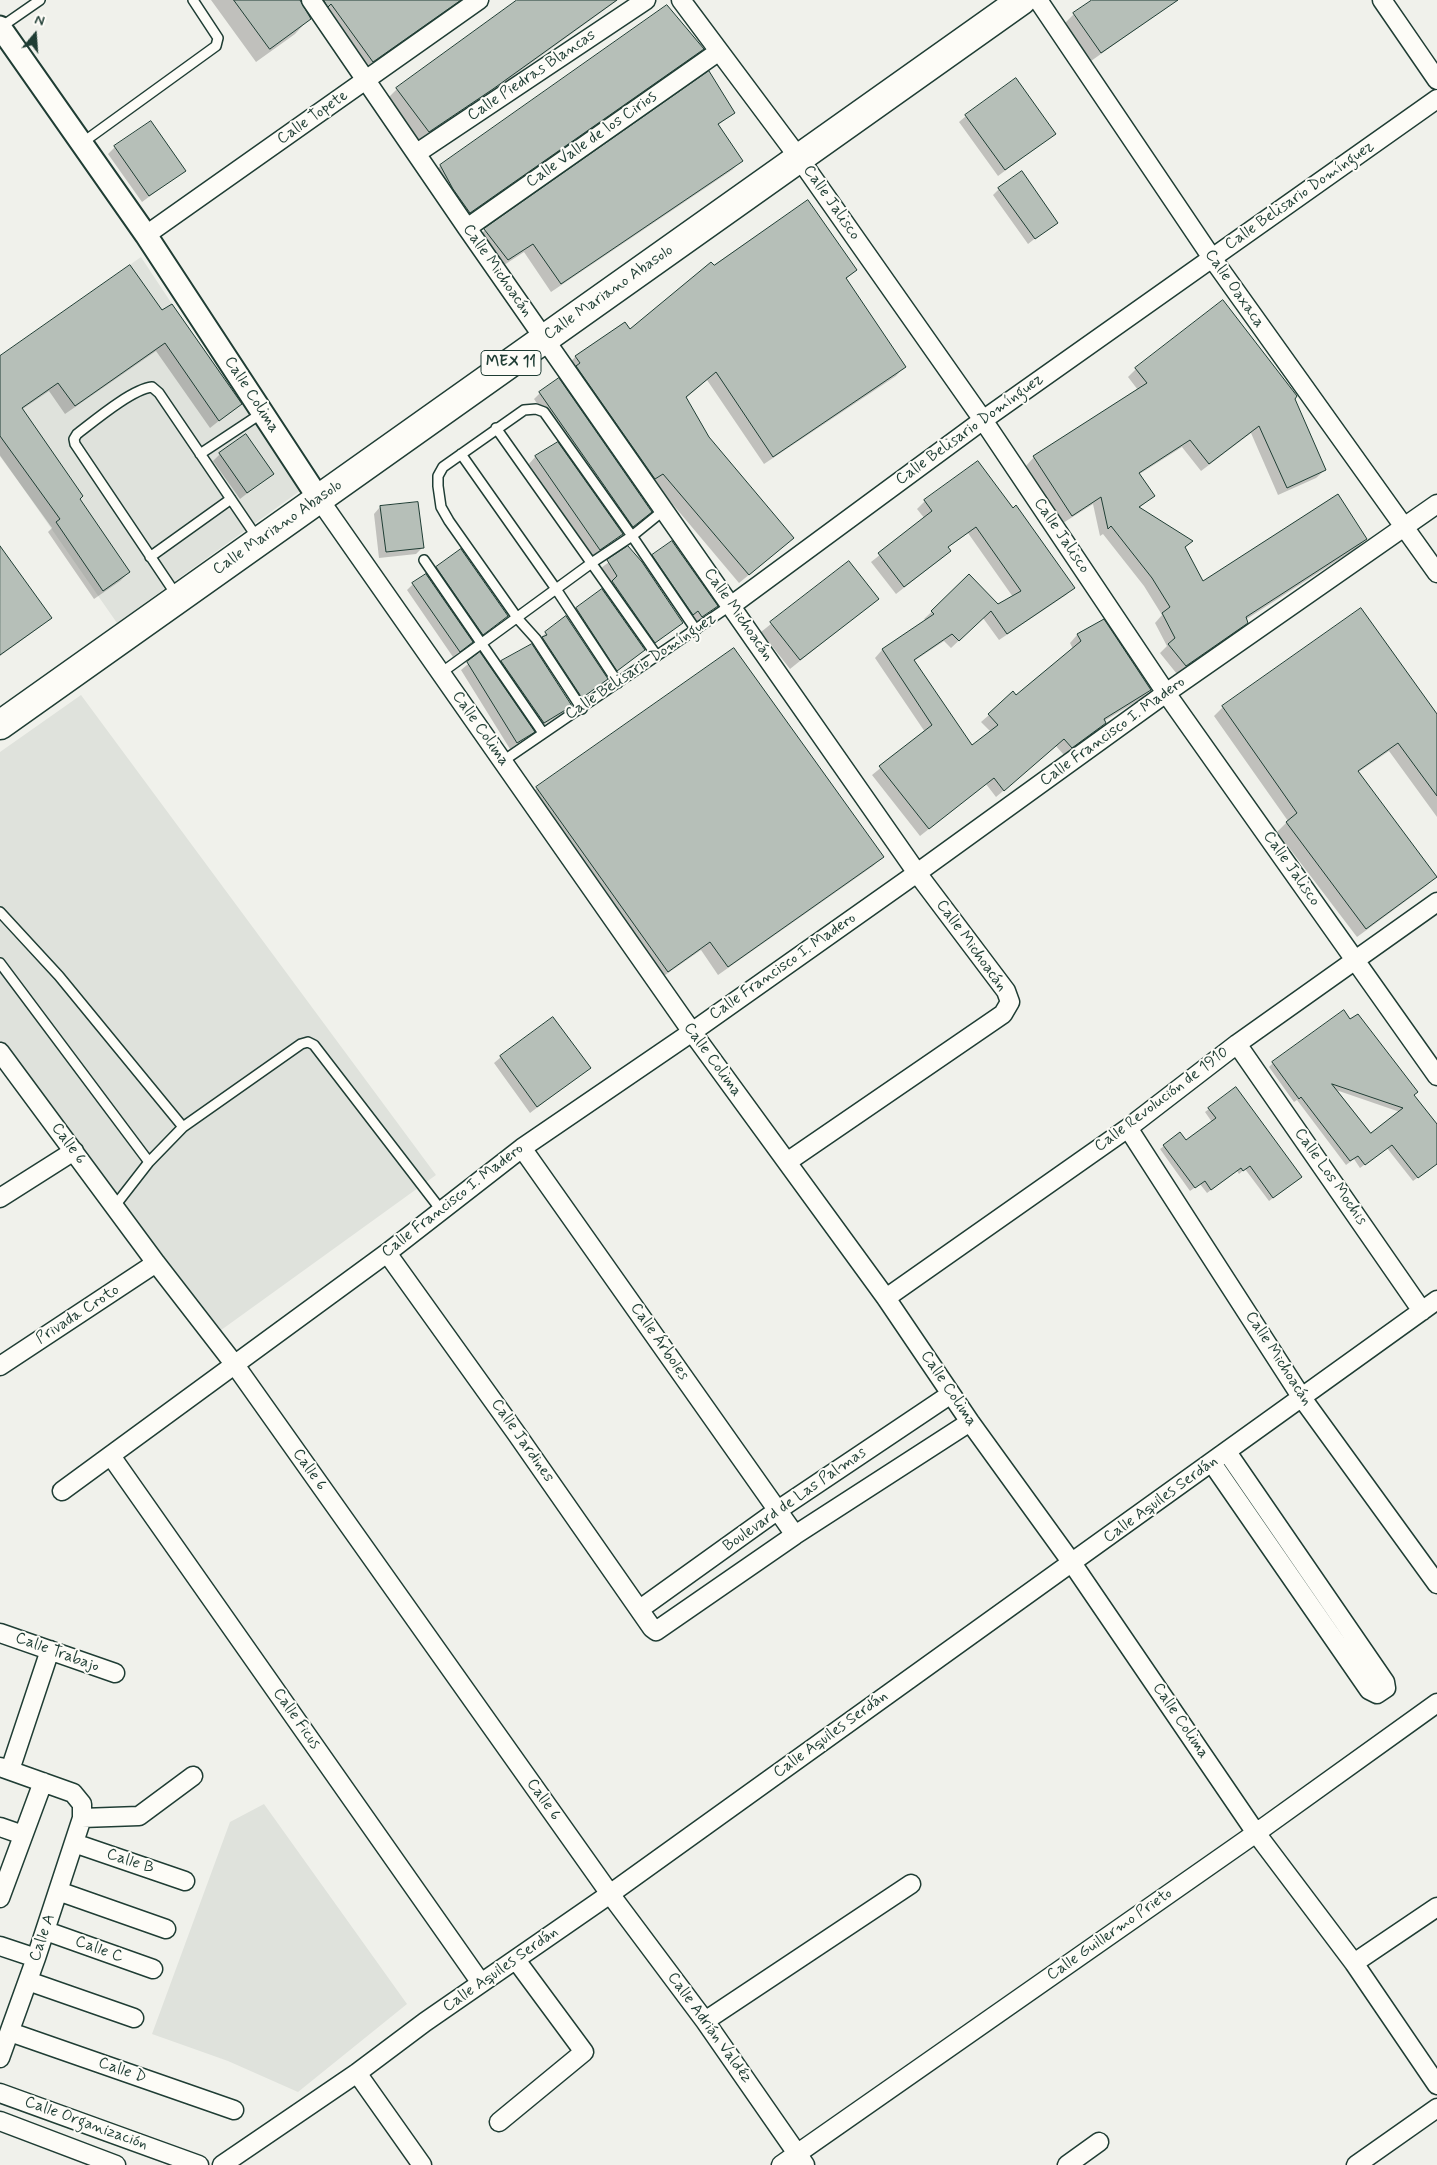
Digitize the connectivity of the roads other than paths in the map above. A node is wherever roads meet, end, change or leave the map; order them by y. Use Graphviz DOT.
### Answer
graph roads {
  1 [pos="40,0"];
  2 [pos="193,0"];
  3 [pos="311,0"];
  4 [pos="478,0"];
  5 [pos="646,0"];
  6 [pos="681,0"];
  7 [pos="1022,0"];
  8 [pos="1038,0"];
  9 [pos="1382,0"];
  10 [pos="0,27"];
  11 [pos="718,52"];
  12 [pos="1437,80"];
  13 [pos="366,81"];
  14 [pos="1437,99"];
  15 [pos="81,143"];
  16 [pos="417,153"];
  17 [pos="799,158"];
  18 [pos="467,228"];
  19 [pos="146,235"];
  20 [pos="1212,258"];
  21 [pos="545,339"];
  22 [pos="262,412"];
  23 [pos="983,420"];
  24 [pos="496,428"];
  25 [pos="200,454"];
  26 [pos="461,454"];
  27 [pos="231,499"];
  28 [pos="320,499"];
  29 [pos="1437,504"];
  30 [pos="664,510"];
  31 [pos="1405,528"];
  32 [pos="632,536"];
  33 [pos="259,541"];
  34 [pos="150,557"];
  35 [pos="424,560"];
  36 [pos="592,562"];
  37 [pos="1437,573"];
  38 [pos="556,589"];
  39 [pos="178,598"];
  40 [pos="732,605"];
  41 [pos="518,619"];
  42 [pos="696,630"];
  43 [pos="481,644"];
  44 [pos="657,656"];
  45 [pos="441,673"];
  46 [pos="618,682"];
  47 [pos="1166,693"];
  48 [pos="582,708"];
  49 [pos="0,725"];
  50 [pos="544,733"];
  51 [pos="503,761"];
  52 [pos="917,873"];
  53 [pos="1437,902"];
  54 [pos="0,912"];
  55 [pos="1356,961"];
  56 [pos="0,963"];
  57 [pos="692,1032"];
  58 [pos="1237,1044"];
  59 [pos="0,1052"];
  60 [pos="1437,1076"];
  61 [pos="183,1127"];
  62 [pos="1128,1128"];
  63 [pos="522,1148"];
  64 [pos="74,1151"];
  65 [pos="149,1162"];
  66 [pos="787,1162"];
  67 [pos="0,1198"];
  68 [pos="114,1207"];
  69 [pos="442,1210"];
  70 [pos="386,1253"];
  71 [pos="156,1264"];
  72 [pos="886,1298"];
  73 [pos="1437,1300"];
  74 [pos="1422,1311"];
  75 [pos="235,1365"];
  76 [pos="0,1366"];
  77 [pos="951,1394"];
  78 [pos="1302,1398"];
  79 [pos="970,1422"];
  80 [pos="1227,1452"];
  81 [pos="111,1456"];
  82 [pos="1212,1463"];
  83 [pos="62,1491"];
  84 [pos="778,1510"];
  85 [pos="796,1535"];
  86 [pos="1072,1563"];
  87 [pos="1294,1565"];
  88 [pos="1437,1584"];
  89 [pos="640,1609"];
  90 [pos="1334,1622"];
  91 [pos="656,1631"];
  92 [pos="0,1633"];
  93 [pos="50,1650"];
  94 [pos="115,1673"];
  95 [pos="1437,1703"];
  96 [pos="5,1768"];
  97 [pos="193,1776"];
  98 [pos="43,1782"];
  99 [pos="82,1818"];
  100 [pos="0,1827"];
  101 [pos="1256,1833"];
  102 [pos="23,1835"];
  103 [pos="74,1843"];
  104 [pos="185,1881"];
  105 [pos="911,1884"];
  106 [pos="58,1891"];
  107 [pos="610,1894"];
  108 [pos="0,1898"];
  109 [pos="1437,1907"];
  110 [pos="166,1929"];
  111 [pos="46,1931"];
  112 [pos="0,1946"];
  113 [pos="36,1958"];
  114 [pos="516,1960"];
  115 [pos="1354,1964"];
  116 [pos="153,1969"];
  117 [pos="28,1981"];
  118 [pos="481,1983"];
  119 [pos="134,2018"];
  120 [pos="705,2021"];
  121 [pos="10,2032"];
  122 [pos="0,2058"];
  123 [pos="357,2073"];
  124 [pos="1437,2085"];
  125 [pos="0,2093"];
  126 [pos="1437,2108"];
  127 [pos="234,2110"];
  128 [pos="0,2121"];
  129 [pos="499,2122"];
  130 [pos="1099,2142"];
  131 [pos="801,2159"];
  132 [pos="116,2165"];
  133 [pos="199,2165"];
  134 [pos="222,2165"];
  135 [pos="422,2165"];
  136 [pos="781,2165"];
  137 [pos="1067,2165"];
  138 [pos="1356,2165"];
  1 -- 10 [label="lane"];
  2 -- 15 [label="lane"];
  3 -- 13 [label="street, Calle Michoacán"];
  4 -- 13 [label="street, Calle Topete"];
  5 -- 16 [label="street, Calle Piedras Blancas"];
  6 -- 11 [label="street, Calle Jalisco"];
  7 -- 17 [label="main road, Calle Mariano Abasolo / MEX 11"];
  8 -- 20 [label="street, Calle Oaxaca"];
  9 -- 12 [label="street"];
  10 -- 15 [label="street, Calle Colima"];
  11 -- 17 [label="street, Calle Jalisco"];
  11 -- 18 [label="street, Calle Valle de los Cirios"];
  13 -- 16 [label="street, Calle Michoacán"];
  13 -- 19 [label="street, Calle Topete"];
  14 -- 20 [label="street, Calle Belisario Domínguez"];
  15 -- 19 [label="street, Calle Colima"];
  16 -- 18 [label="street, Calle Michoacán"];
  17 -- 21 [label="main road, Calle Mariano Abasolo / MEX 11"];
  17 -- 23 [label="street, Calle Jalisco"];
  18 -- 21 [label="street, Calle Michoacán"];
  19 -- 22 [label="street, Calle Colima"];
  20 -- 23 [label="street, Calle Belisario Domínguez"];
  20 -- 31 [label="street, Calle Oaxaca"];
  21 -- 28 [label="main road, Calle Mariano Abasolo / MEX 11"];
  21 -- 30 [label="street, Calle Michoacán"];
  22 -- 25 [label="lane"];
  22 -- 28 [label="street, Calle Colima"];
  23 -- 40 [label="street, Calle Belisario Domínguez"];
  23 -- 47 [label="street, Calle Jalisco"];
  24 -- 26 [label="lane"];
  24 -- 32 [label="lane"];
  24 -- 36 [label="lane"];
  25 -- 27 [label="lane"];
  25 -- 34 [label="lane"];
  26 -- 38 [label="lane"];
  26 -- 41 [label="lane"];
  27 -- 33 [label="lane"];
  27 -- 34 [label="lane"];
  28 -- 33 [label="main road, Calle Mariano Abasolo / MEX 11"];
  28 -- 45 [label="street, Calle Colima"];
  29 -- 31 [label="street, Calle Francisco I. Madero"];
  30 -- 32 [label="lane"];
  30 -- 40 [label="street, Calle Michoacán"];
  31 -- 37 [label="street, Calle Oaxaca"];
  31 -- 47 [label="street, Calle Francisco I. Madero"];
  32 -- 36 [label="lane"];
  32 -- 42 [label="lane"];
  33 -- 39 [label="main road, Calle Mariano Abasolo / MEX 11"];
  34 -- 39 [label="lane"];
  35 -- 43 [label="lane"];
  36 -- 38 [label="lane"];
  36 -- 44 [label="lane"];
  38 -- 41 [label="lane"];
  38 -- 46 [label="lane"];
  39 -- 49 [label="main road, Calle Mariano Abasolo / MEX 11"];
  40 -- 42 [label="lane, Calle Belisario Domínguez"];
  40 -- 52 [label="street, Calle Michoacán"];
  41 -- 43 [label="lane"];
  41 -- 48 [label="lane"];
  42 -- 44 [label="lane, Calle Belisario Domínguez"];
  43 -- 45 [label="lane"];
  43 -- 50 [label="lane"];
  44 -- 46 [label="lane, Calle Belisario Domínguez"];
  45 -- 51 [label="street, Calle Colima"];
  46 -- 48 [label="lane, Calle Belisario Domínguez"];
  47 -- 52 [label="street, Calle Francisco I. Madero"];
  47 -- 55 [label="street, Calle Jalisco"];
  48 -- 50 [label="lane, Calle Belisario Domínguez"];
  50 -- 51 [label="lane, Calle Belisario Domínguez"];
  51 -- 57 [label="street, Calle Colima"];
  52 -- 57 [label="street, Calle Francisco I. Madero"];
  52 -- 66 [label="street, Calle Michoacán"];
  53 -- 55 [label="street, Calle Revolución de 1910"];
  54 -- 61 [label="lane"];
  55 -- 58 [label="street, Calle Revolución de 1910"];
  55 -- 60 [label="street, Calle Jalisco"];
  56 -- 65 [label="lane"];
  57 -- 63 [label="street, Calle Francisco I. Madero"];
  57 -- 66 [label="street, Calle Colima"];
  58 -- 62 [label="street, Calle Revolución de 1910"];
  58 -- 74 [label="street, Calle Los Mochis"];
  59 -- 64 [label="street, Calle 6"];
  61 -- 65 [label="lane"];
  61 -- 69 [label="lane"];
  62 -- 72 [label="street, Calle Revolución de 1910"];
  62 -- 78 [label="street, Calle Michoacán"];
  63 -- 69 [label="street, Calle Francisco I. Madero"];
  63 -- 84 [label="street, Calle Árboles"];
  64 -- 67 [label="street"];
  64 -- 68 [label="street, Calle 6"];
  65 -- 68 [label="lane"];
  66 -- 72 [label="street, Calle Colima"];
  68 -- 71 [label="street, Calle 6"];
  69 -- 70 [label="street, Calle Francisco I. Madero"];
  70 -- 75 [label="street, Calle Francisco I. Madero"];
  70 -- 89 [label="street, Calle Jardines"];
  71 -- 75 [label="street, Calle 6"];
  71 -- 76 [label="street, Privada Croto"];
  72 -- 77 [label="street, Calle Colima"];
  73 -- 74 [label="street, Calle Aquiles Serdán"];
  74 -- 78 [label="street, Calle Aquiles Serdán"];
  75 -- 81 [label="street, Calle Francisco I. Madero"];
  75 -- 107 [label="street, Calle 6"];
  77 -- 79 [label="street, Calle Colima"];
  77 -- 84 [label="street, Boulevard de Las Palmas"];
  78 -- 80 [label="street, Calle Aquiles Serdán"];
  78 -- 88 [label="street, Calle Michoacán"];
  79 -- 85 [label="street, Boulevard de Las Palmas"];
  79 -- 86 [label="street, Calle Colima"];
  80 -- 82 [label="street, Calle Aquiles Serdán"];
  80 -- 87 [label="street"];
  81 -- 83 [label="street, Calle Francisco I. Madero"];
  81 -- 118 [label="street, Calle Ficus"];
  82 -- 86 [label="street, Calle Aquiles Serdán"];
  82 -- 87 [label="street"];
  84 -- 85 [label="street, Calle Árboles"];
  84 -- 89 [label="street, Boulevard de Las Palmas"];
  85 -- 91 [label="street, Boulevard de Las Palmas"];
  86 -- 101 [label="street, Calle Colima"];
  86 -- 107 [label="street, Calle Aquiles Serdán"];
  87 -- 90 [label="street"];
  89 -- 91 [label="street, Calle Jardines"];
  92 -- 93 [label="street, Calle Trabajo"];
  93 -- 94 [label="street, Calle Trabajo"];
  93 -- 96 [label="street"];
  95 -- 101 [label="street, Calle Guillermo Prieto"];
  96 -- 98 [label="street"];
  97 -- 99 [label="street"];
  98 -- 99 [label="street"];
  98 -- 102 [label="street"];
  99 -- 103 [label="street, Calle A"];
  100 -- 102 [label="street"];
  101 -- 115 [label="street, Calle Colima"];
  101 -- 131 [label="street, Calle Guillermo Prieto"];
  102 -- 108 [label="street"];
  103 -- 104 [label="street, Calle B"];
  103 -- 106 [label="street, Calle A"];
  105 -- 120 [label="street"];
  106 -- 110 [label="street"];
  106 -- 111 [label="street, Calle A"];
  107 -- 114 [label="street, Calle Aquiles Serdán"];
  107 -- 120 [label="street, Calle Adrián Valdéz"];
  109 -- 115 [label="street"];
  111 -- 113 [label="street, Calle A"];
  111 -- 116 [label="street, Calle C"];
  112 -- 113 [label="street"];
  113 -- 117 [label="street, Calle A"];
  114 -- 118 [label="street, Calle Aquiles Serdán"];
  114 -- 129 [label="street"];
  115 -- 124 [label="street, Calle Colima"];
  117 -- 119 [label="street"];
  117 -- 121 [label="street, Calle A"];
  118 -- 123 [label="street, Calle Aquiles Serdán"];
  120 -- 131 [label="street, Calle Adrián Valdéz"];
  121 -- 122 [label="street, Calle A"];
  121 -- 127 [label="street, Calle D"];
  123 -- 134 [label="street, Calle Aquiles Serdán"];
  123 -- 135 [label="street"];
  125 -- 133 [label="street, Calle Organización"];
  126 -- 138 [label="street"];
  128 -- 132 [label="street, Calle Organización"];
  130 -- 137 [label="street"];
  131 -- 136 [label="street, Calle Guillermo Prieto"];
}
